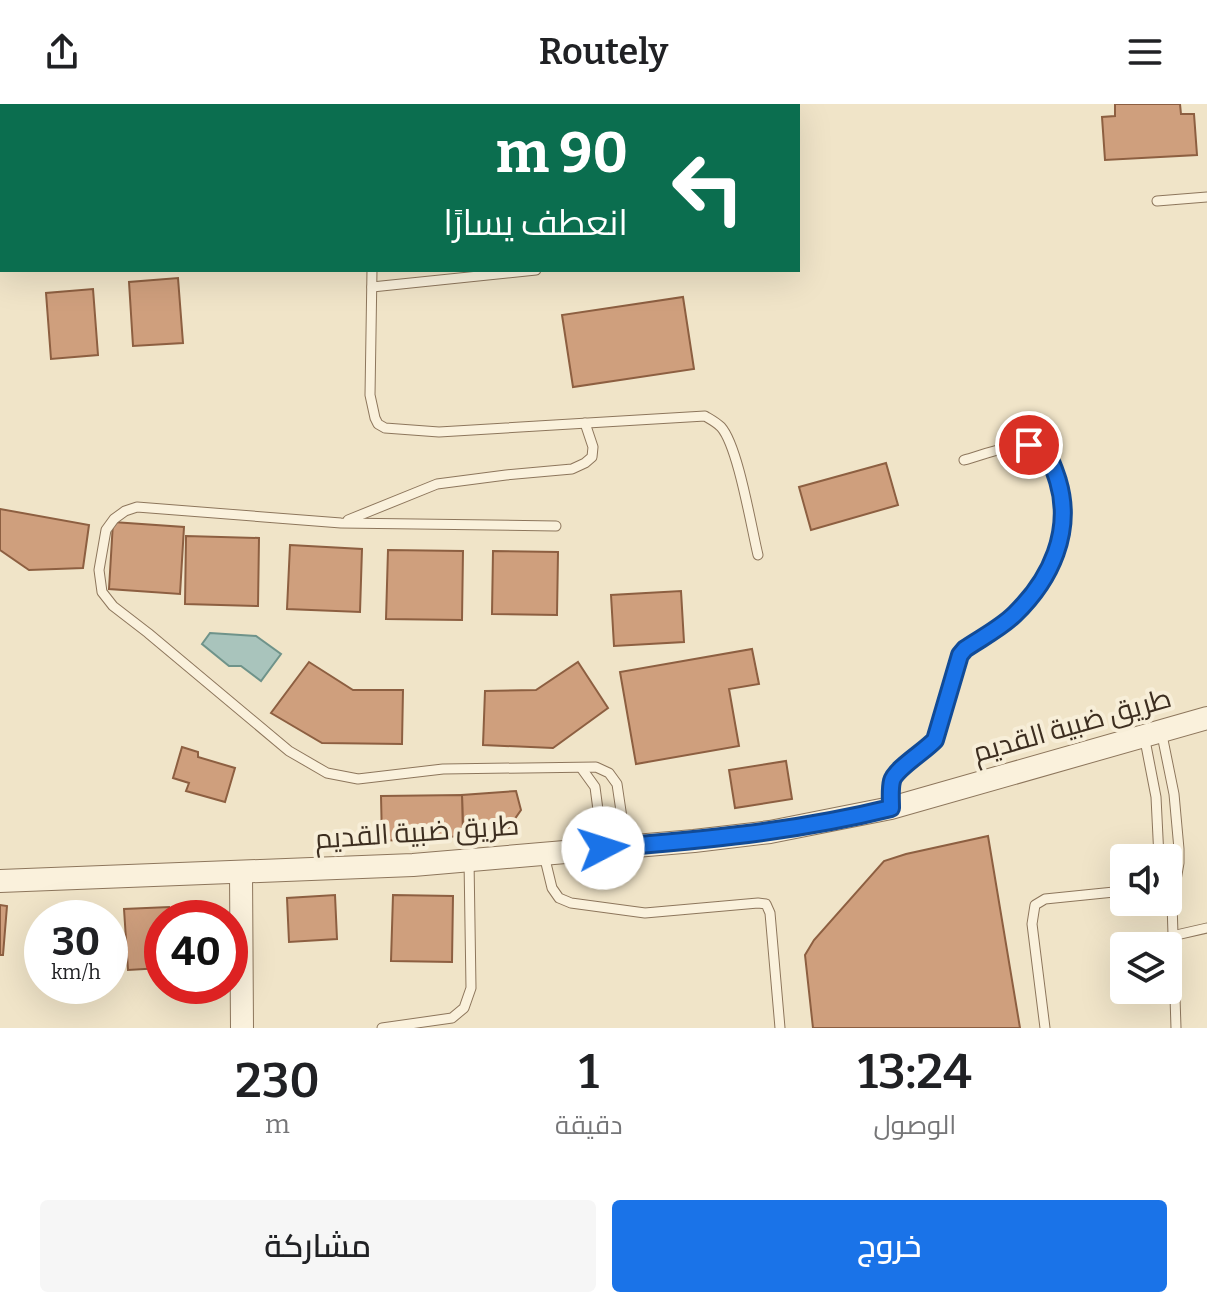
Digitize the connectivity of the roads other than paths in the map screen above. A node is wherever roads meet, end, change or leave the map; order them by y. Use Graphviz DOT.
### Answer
graph roads {
  1 [pos="1207,197"];
  2 [pos="1157,201"];
  3 [pos="372,272"];
  4 [pos="517,272"];
  5 [pos="372,287"];
  6 [pos="585,423"];
  7 [pos="964,460"];
  8 [pos="341,523"];
  9 [pos="556,526"];
  10 [pos="758,555"];
  11 [pos="1207,718"];
  12 [pos="1152,733"];
  13 [pos="582,769"];
  14 [pos="891,808"];
  15 [pos="1158,844"];
  16 [pos="1179,844"];
  17 [pos="626,846"];
  18 [pos="603,848"];
  19 [pos="544,853"];
  20 [pos="469,860"];
  21 [pos="241,872"];
  22 [pos="0,881"];
  23 [pos="1110,892"];
  24 [pos="1207,928"];
  25 [pos="1182,934"];
  26 [pos="1175,1004"];
  27 [pos="242,1028"];
  28 [pos="382,1028"];
  29 [pos="780,1028"];
  30 [pos="1045,1028"];
  31 [pos="1176,1028"];
  1 -- 2 [label="lane"];
  3 -- 5 [label="lane"];
  4 -- 5 [label="lane"];
  5 -- 6 [label="lane"];
  6 -- 8 [label="lane"];
  6 -- 10 [label="lane"];
  7 -- 14 [label="lane"];
  8 -- 9 [label="lane"];
  8 -- 13 [label="lane"];
  11 -- 12 [label="street, طريق ضبية القديم"];
  12 -- 14 [label="street, طريق ضبية القديم"];
  12 -- 15 [label="lane"];
  12 -- 16 [label="lane"];
  13 -- 17 [label="lane"];
  13 -- 18 [label="lane"];
  14 -- 17 [label="street, طريق ضبية القديم"];
  17 -- 18 [label="street, طريق ضبية القديم"];
  18 -- 19 [label="street, طريق ضبية القديم"];
  19 -- 20 [label="street, طريق ضبية القديم"];
  19 -- 29 [label="lane"];
  20 -- 21 [label="street, طريق ضبية القديم"];
  20 -- 28 [label="lane"];
  21 -- 22 [label="street, طريق ضبية القديم"];
  21 -- 27 [label="street"];
  23 -- 30 [label="lane"];
  24 -- 25 [label="lane"];
  26 -- 31 [label="lane"];
}
